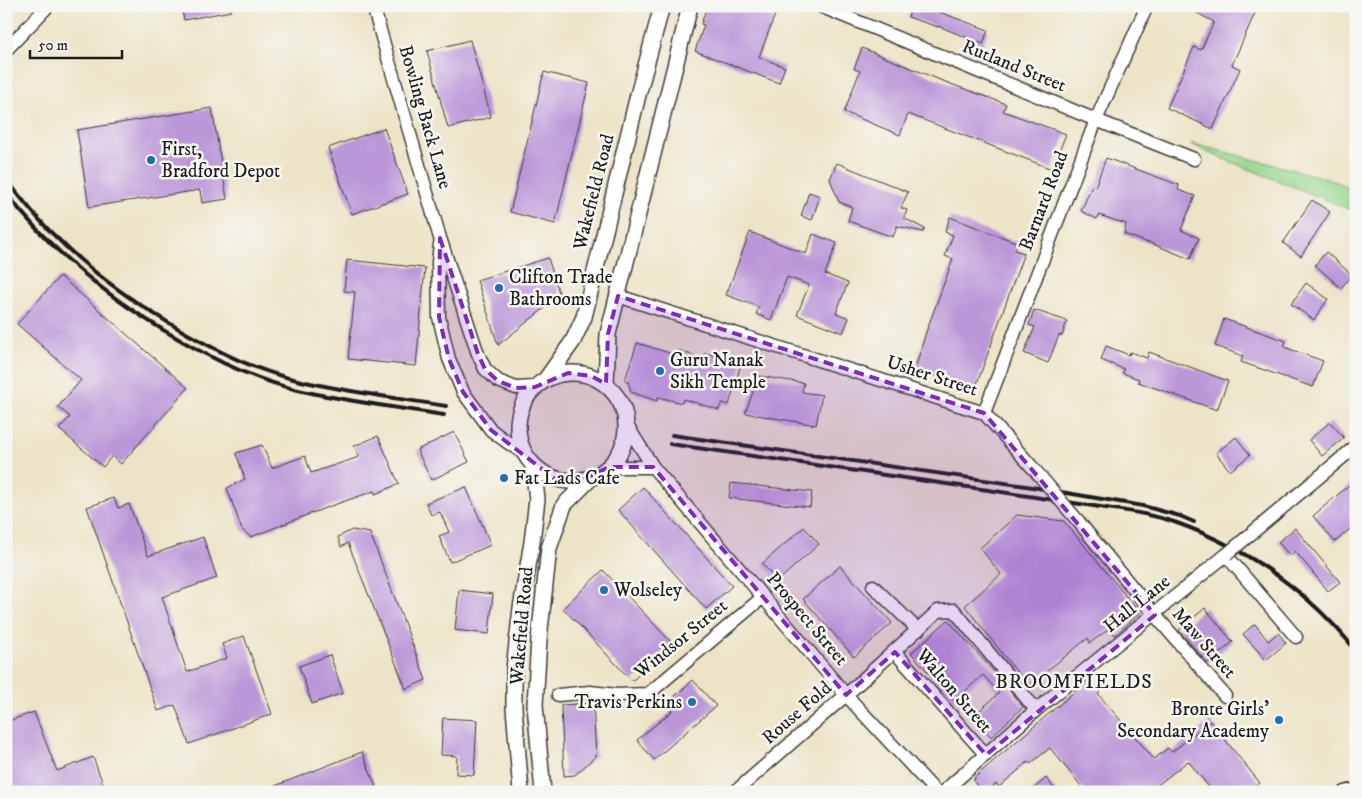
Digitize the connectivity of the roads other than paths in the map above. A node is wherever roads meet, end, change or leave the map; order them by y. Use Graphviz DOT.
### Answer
graph roads {
  1 [pos="48,6"];
  2 [pos="373,6"];
  3 [pos="662,6"];
  4 [pos="690,6"];
  5 [pos="820,6"];
  6 [pos="1147,6"];
  7 [pos="6,50"];
  8 [pos="1096,120"];
  9 [pos="1194,158"];
  10 [pos="440,238"];
  11 [pos="618,296"];
  12 [pos="540,383"];
  13 [pos="606,384"];
  14 [pos="984,412"];
  15 [pos="626,424"];
  16 [pos="1356,446"];
  17 [pos="522,452"];
  18 [pos="533,466"];
  19 [pos="609,467"];
  20 [pos="653,467"];
  21 [pos="591,478"];
  22 [pos="1226,555"];
  23 [pos="873,586"];
  24 [pos="763,597"];
  25 [pos="1155,614"];
  26 [pos="918,630"];
  27 [pos="1296,637"];
  28 [pos="894,652"];
  29 [pos="558,695"];
  30 [pos="846,695"];
  31 [pos="1225,696"];
  32 [pos="1036,710"];
  33 [pos="986,755"];
  34 [pos="1356,789"];
  35 [pos="521,792"];
  36 [pos="543,792"];
  37 [pos="734,792"];
  38 [pos="936,792"];
  39 [pos="942,792"];
  40 [pos="1345,792"];
  1 -- 7 [label="street"];
  2 -- 10 [label="street, Bowling Back Lane"];
  3 -- 12 [label="main road, Wakefield Road"];
  4 -- 11 [label="main road"];
  5 -- 8 [label="street, Rutland Street"];
  6 -- 8 [label="street, Barnard Road"];
  8 -- 9 [label="street, Rutland Street"];
  8 -- 14 [label="street, Barnard Road"];
  10 -- 12 [label="street, Bowling Back Lane"];
  10 -- 17 [label="street, Bowling Back Lane"];
  11 -- 13 [label="main road"];
  11 -- 14 [label="street, Usher Street"];
  12 -- 13 [label="main road"];
  12 -- 17 [label="main road"];
  13 -- 15 [label="main road"];
  14 -- 25 [label="street, Usher Street, bridge"];
  15 -- 19 [label="main road"];
  15 -- 20 [label="street, Prospect Street"];
  16 -- 22 [label="street, Hall Lane, bridge"];
  17 -- 18 [label="main road"];
  18 -- 21 [label="main road"];
  18 -- 35 [label="main road, Wakefield Road"];
  19 -- 20 [label="street"];
  19 -- 21 [label="main road"];
  20 -- 24 [label="street, Prospect Street"];
  21 -- 36 [label="main road, Wakefield Road"];
  22 -- 25 [label="street, Hall Lane"];
  22 -- 27 [label="street"];
  23 -- 26 [label="street"];
  24 -- 29 [label="street, Windsor Street"];
  24 -- 30 [label="street, Prospect Street"];
  25 -- 31 [label="street, Maw Street"];
  25 -- 32 [label="street, Hall Lane"];
  26 -- 28 [label="street, Rouse Fold"];
  26 -- 32 [label="street, Rouse Fold"];
  28 -- 30 [label="street, Rouse Fold"];
  28 -- 33 [label="street, Walton Street"];
  30 -- 37 [label="street, Rouse Fold"];
  30 -- 38 [label="street, Prospect Street"];
  32 -- 33 [label="street, Hall Lane"];
  33 -- 39 [label="street, Hall Lane"];
  34 -- 40 [label="street"];
}
